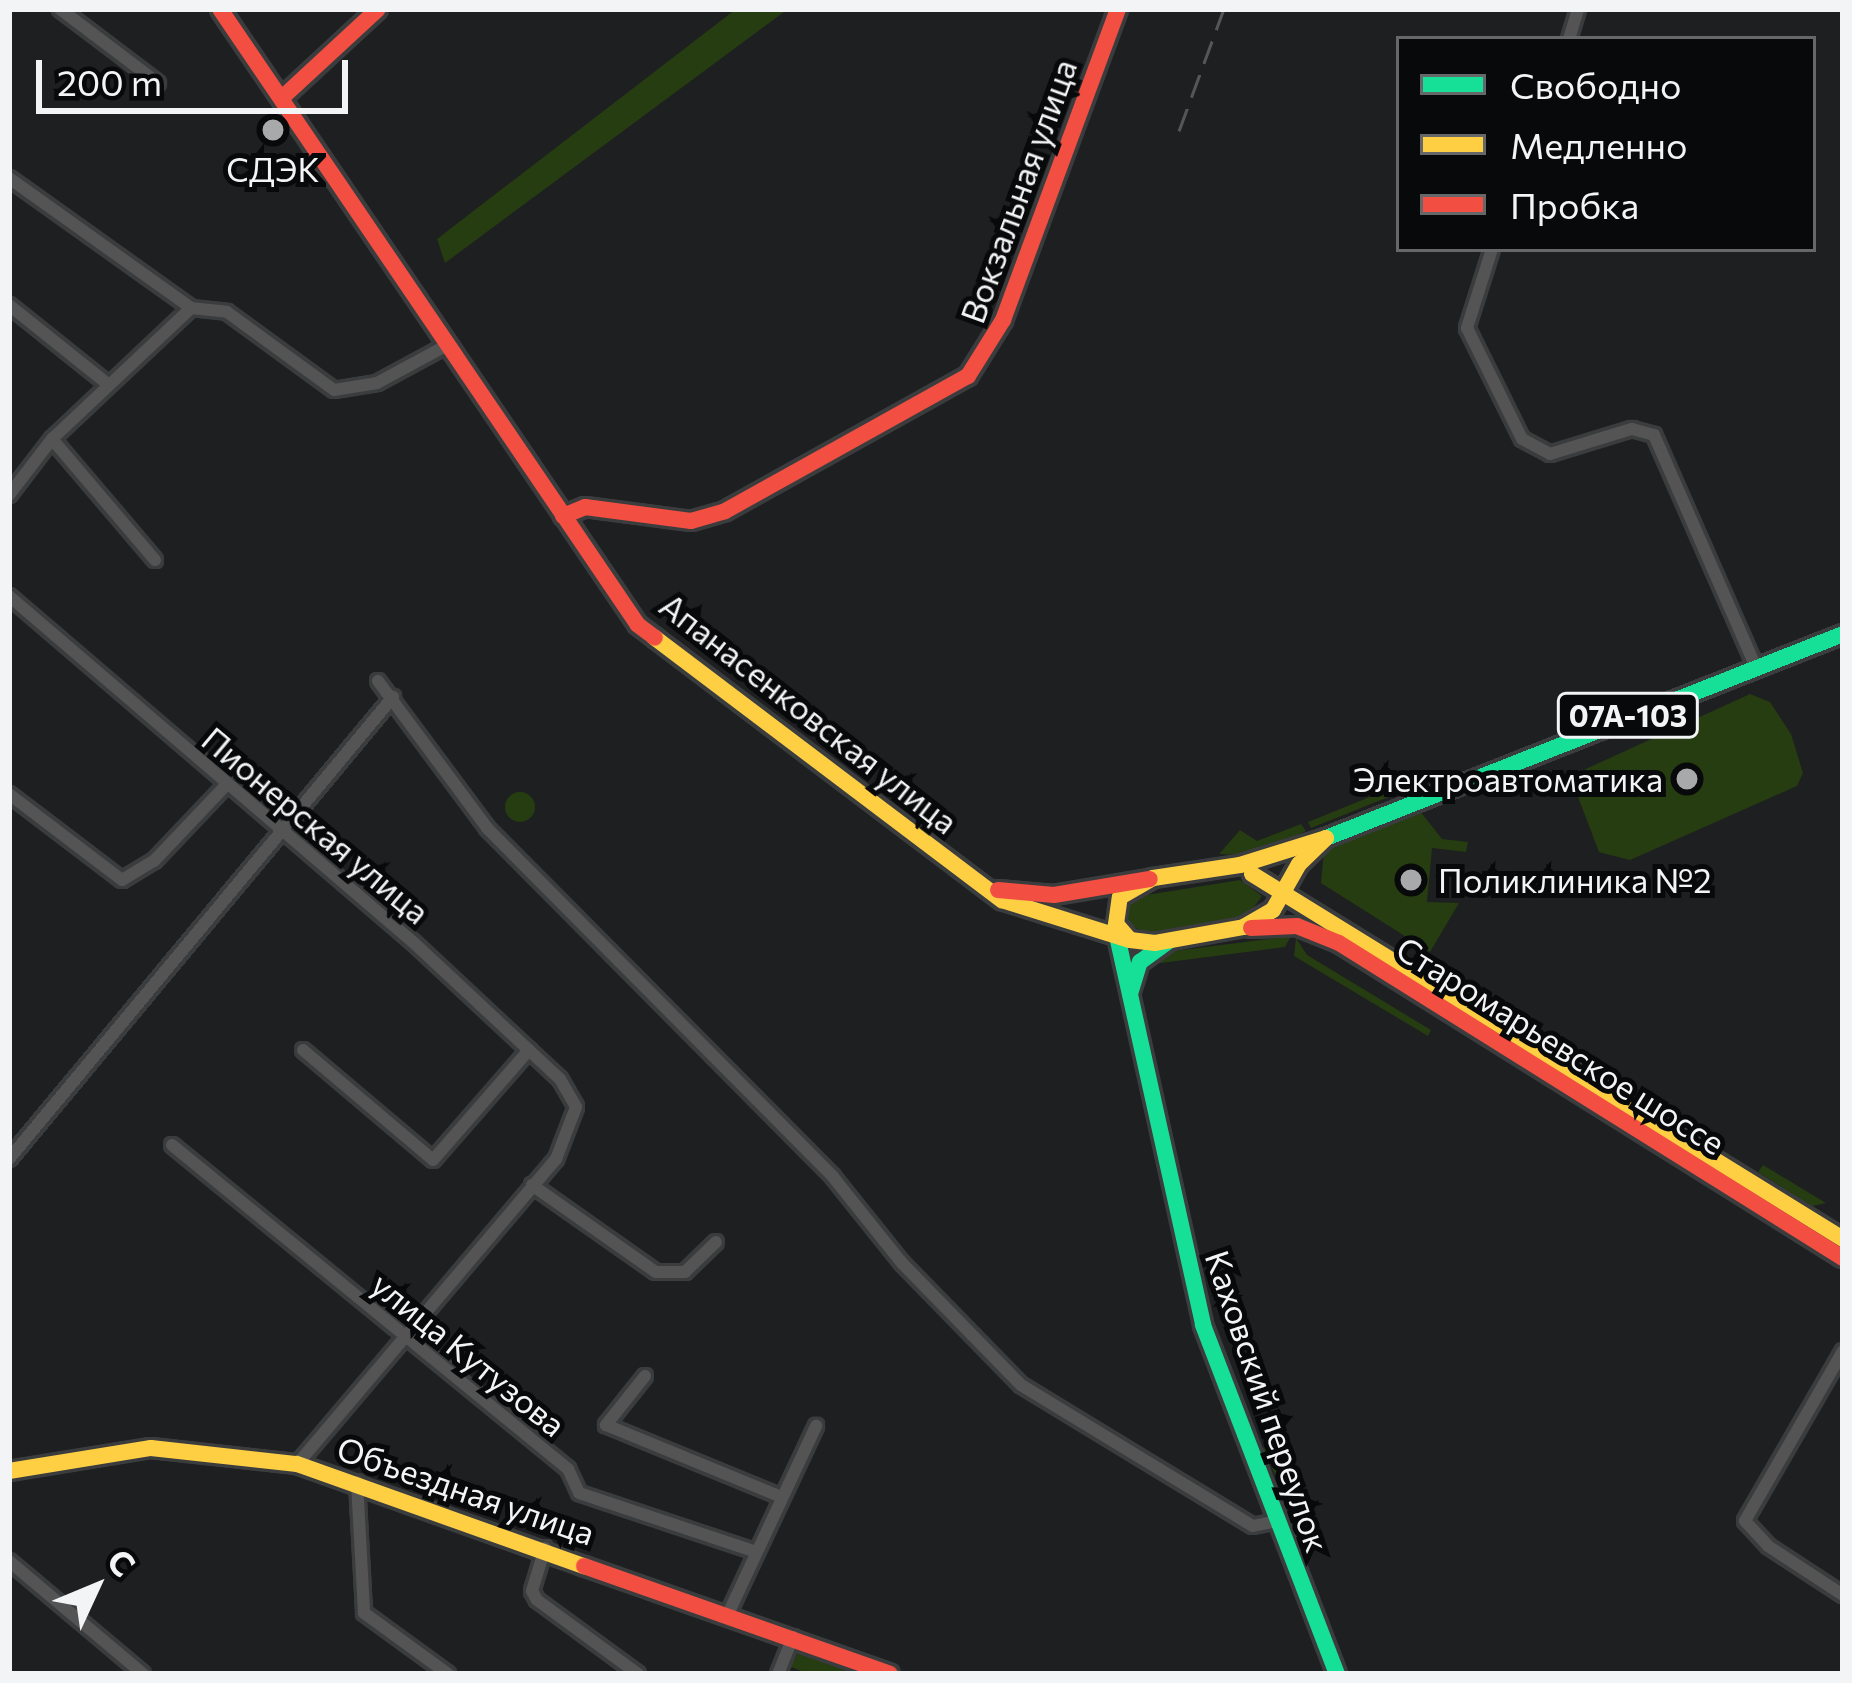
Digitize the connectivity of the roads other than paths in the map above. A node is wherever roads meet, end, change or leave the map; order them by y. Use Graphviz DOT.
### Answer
graph roads {
  1 [pos="60,9"];
  2 [pos="220,9"];
  3 [pos="378,9"];
  4 [pos="1118,9"];
  5 [pos="158,83"];
  6 [pos="284,96"];
  7 [pos="9,178"];
  8 [pos="1491,252"];
  9 [pos="9,304"];
  10 [pos="191,308"];
  11 [pos="449,344"];
  12 [pos="110,385"];
  13 [pos="52,439"];
  14 [pos="9,495"];
  15 [pos="563,516"];
  16 [pos="155,560"];
  17 [pos="9,596"];
  18 [pos="1843,634"];
  19 [pos="1756,667"];
  20 [pos="378,681"];
  21 [pos="393,697"];
  22 [pos="226,784"];
  23 [pos="9,794"];
  24 [pos="279,830"];
  25 [pos="1326,838"];
  26 [pos="1299,864"];
  27 [pos="1213,870"];
  28 [pos="1252,874"];
  29 [pos="1154,878"];
  30 [pos="981,882"];
  31 [pos="1286,890"];
  32 [pos="1307,904"];
  33 [pos="1258,920"];
  34 [pos="1081,929"];
  35 [pos="1234,930"];
  36 [pos="1123,939"];
  37 [pos="1170,940"];
  38 [pos="1123,971"];
  39 [pos="1129,1001"];
  40 [pos="303,1050"];
  41 [pos="530,1050"];
  42 [pos="9,1134"];
  43 [pos="21,1144"];
  44 [pos="172,1145"];
  45 [pos="9,1159"];
  46 [pos="532,1185"];
  47 [pos="1843,1239"];
  48 [pos="716,1242"];
  49 [pos="1843,1258"];
  50 [pos="404,1337"];
  51 [pos="1843,1351"];
  52 [pos="645,1376"];
  53 [pos="816,1426"];
  54 [pos="297,1464"];
  55 [pos="9,1471"];
  56 [pos="356,1481"];
  57 [pos="778,1496"];
  58 [pos="1277,1521"];
  59 [pos="545,1547"];
  60 [pos="753,1551"];
  61 [pos="9,1562"];
  62 [pos="1843,1595"];
  63 [pos="728,1614"];
  64 [pos="793,1637"];
  65 [pos="143,1674"];
  66 [pos="448,1674"];
  67 [pos="638,1674"];
  68 [pos="778,1674"];
  69 [pos="890,1674"];
  70 [pos="1337,1674"];
  1 -- 5 [label="street"];
  2 -- 6 [label="main road, Апанасенковская улица"];
  3 -- 6 [label="main road"];
  4 -- 15 [label="main road, Вокзальная улица"];
  6 -- 11 [label="main road, Апанасенковская улица"];
  7 -- 10 [label="street"];
  8 -- 19 [label="street"];
  9 -- 12 [label="street"];
  10 -- 11 [label="street"];
  10 -- 12 [label="street"];
  11 -- 15 [label="main road, Апанасенковская улица"];
  12 -- 13 [label="street"];
  13 -- 14 [label="street"];
  13 -- 16 [label="street"];
  15 -- 30 [label="main road, Апанасенковская улица"];
  17 -- 22 [label="street, Пионерская улица"];
  18 -- 19 [label="main road, 07А-103"];
  19 -- 25 [label="main road, 07А-103"];
  20 -- 21 [label="street"];
  21 -- 24 [label="street"];
  21 -- 58 [label="street"];
  22 -- 23 [label="street"];
  22 -- 24 [label="street, Пионерская улица"];
  24 -- 41 [label="street, Пионерская улица"];
  24 -- 43 [label="street"];
  25 -- 26 [label="main road"];
  25 -- 27 [label="main road"];
  26 -- 31 [label="main road"];
  26 -- 32 [label="main road"];
  27 -- 28 [label="main road, Старомарьевское шоссе"];
  27 -- 29 [label="main road"];
  28 -- 31 [label="main road, Старомарьевское шоссе"];
  28 -- 33 [label="main road"];
  29 -- 30 [label="main road"];
  29 -- 36 [label="main road"];
  30 -- 34 [label="main road"];
  31 -- 32 [label="main road, Старомарьевское шоссе"];
  31 -- 33 [label="main road"];
  32 -- 47 [label="main road, Старомарьевское шоссе"];
  33 -- 35 [label="main road"];
  34 -- 36 [label="main road"];
  34 -- 38 [label="main road"];
  35 -- 37 [label="main road"];
  35 -- 49 [label="main road, Старомарьевское шоссе"];
  36 -- 37 [label="main road"];
  36 -- 38 [label="main road, Каховский переулок"];
  37 -- 39 [label="main road"];
  38 -- 39 [label="main road, Каховский переулок"];
  39 -- 58 [label="main road, Каховский переулок"];
  40 -- 41 [label="street"];
  41 -- 46 [label="street, Пионерская улица"];
  42 -- 43 [label="street"];
  43 -- 45 [label="street"];
  44 -- 50 [label="street, улица Кутузова"];
  46 -- 48 [label="street"];
  46 -- 50 [label="street"];
  50 -- 54 [label="street"];
  50 -- 60 [label="street, улица Кутузова"];
  51 -- 62 [label="street"];
  52 -- 57 [label="street"];
  53 -- 57 [label="street"];
  54 -- 55 [label="main road, Объездная улица"];
  54 -- 56 [label="main road, Объездная улица"];
  56 -- 59 [label="main road, Объездная улица"];
  56 -- 66 [label="street"];
  57 -- 60 [label="street"];
  58 -- 70 [label="main road, Каховский переулок"];
  59 -- 63 [label="main road, Объездная улица"];
  59 -- 67 [label="street"];
  60 -- 63 [label="street"];
  61 -- 65 [label="street"];
  63 -- 64 [label="main road, Объездная улица"];
  64 -- 68 [label="street"];
  64 -- 69 [label="main road, Объездная улица"];
}
